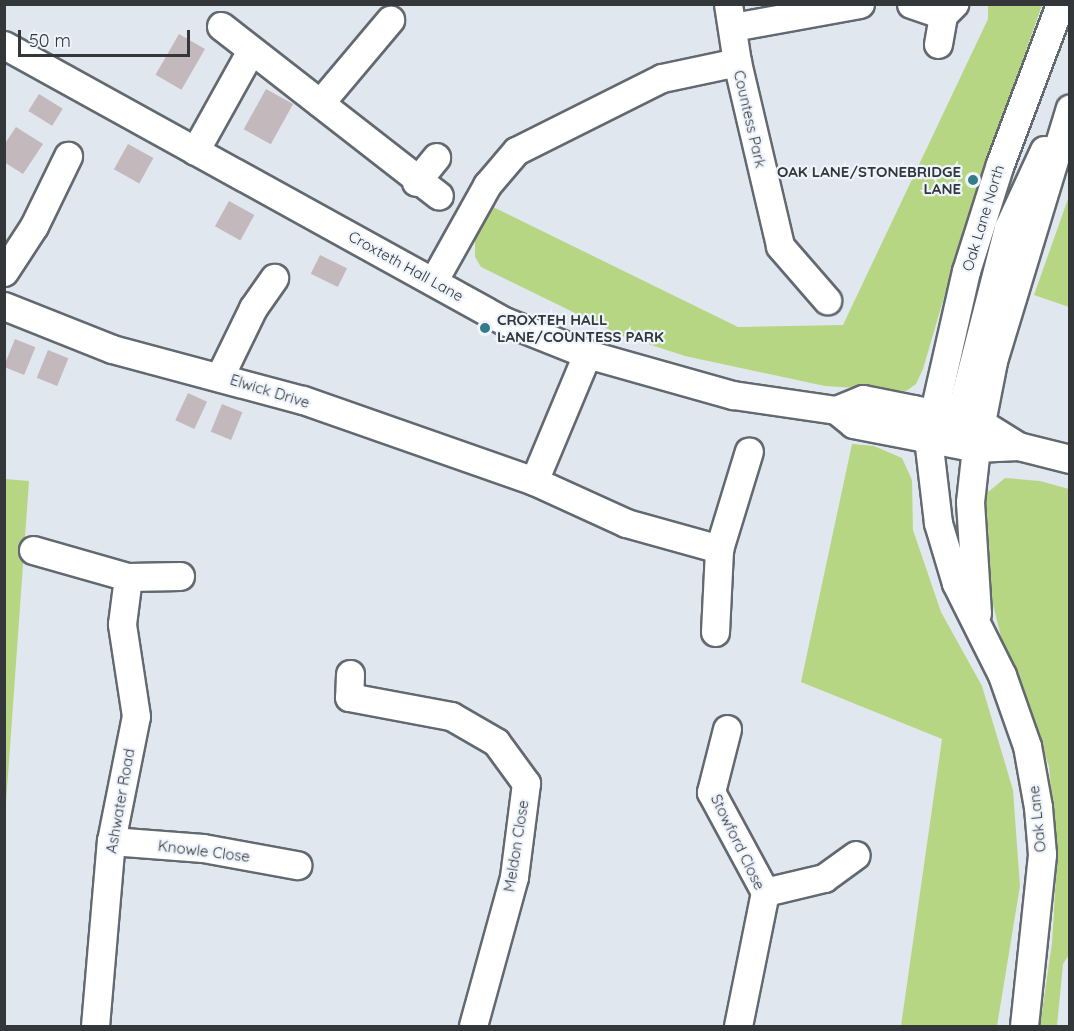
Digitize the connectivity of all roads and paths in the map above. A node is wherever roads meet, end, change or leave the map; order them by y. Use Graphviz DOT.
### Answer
graph roads {
  1 [pos="860,4"];
  2 [pos="911,4"];
  3 [pos="1060,4"];
  4 [pos="948,10"];
  5 [pos="730,16"];
  6 [pos="394,19"];
  7 [pos="221,26"];
  8 [pos="938,44"];
  9 [pos="4,45"];
  10 [pos="250,52"];
  11 [pos="737,62"];
  12 [pos="1070,95"];
  13 [pos="320,103"];
  14 [pos="1070,108"];
  15 [pos="195,151"];
  16 [pos="68,156"];
  17 [pos="436,157"];
  18 [pos="416,182"];
  19 [pos="439,196"];
  20 [pos="4,272"];
  21 [pos="274,278"];
  22 [pos="434,280"];
  23 [pos="827,300"];
  24 [pos="4,306"];
  25 [pos="587,354"];
  26 [pos="220,376"];
  27 [pos="937,423"];
  28 [pos="978,436"];
  29 [pos="749,451"];
  30 [pos="1070,459"];
  31 [pos="534,481"];
  32 [pos="719,549"];
  33 [pos="33,550"];
  34 [pos="180,576"];
  35 [pos="128,577"];
  36 [pos="978,621"];
  37 [pos="715,632"];
  38 [pos="350,674"];
  39 [pos="727,729"];
  40 [pos="111,841"];
  41 [pos="856,855"];
  42 [pos="297,865"];
  43 [pos="765,892"];
  44 [pos="95,1026"];
  45 [pos="473,1026"];
  46 [pos="738,1026"];
  47 [pos="1024,1026"];
  1 -- 5 [label="street, Countess Park"];
  2 -- 4 [label="street"];
  3 -- 27 [label="street, Oak Lane North"];
  4 -- 8 [label="street"];
  5 -- 11 [label="street, Countess Park"];
  6 -- 13 [label="street"];
  7 -- 10 [label="street"];
  9 -- 15 [label="street, Croxteth Hall Lane"];
  10 -- 13 [label="street"];
  10 -- 15 [label="street"];
  11 -- 22 [label="street"];
  11 -- 23 [label="street, Countess Park"];
  12 -- 27 [label="street"];
  13 -- 18 [label="street"];
  14 -- 28 [label="street"];
  15 -- 22 [label="street, Croxteth Hall Lane"];
  16 -- 20 [label="street"];
  17 -- 18 [label="street"];
  18 -- 19 [label="street"];
  21 -- 26 [label="street"];
  22 -- 25 [label="street, Croxteth Hall Lane"];
  24 -- 26 [label="street, Elwick Drive"];
  25 -- 27 [label="street, Croxteth Hall Lane"];
  25 -- 31 [label="street"];
  26 -- 31 [label="street, Elwick Drive"];
  27 -- 28 [label="street, Croxteth Hall Lane"];
  27 -- 36 [label="street, Oak Lane"];
  28 -- 30 [label="street, Croxteth Hall Lane"];
  28 -- 36 [label="street, Oak Lane"];
  29 -- 32 [label="street"];
  31 -- 32 [label="street, Elwick Drive"];
  32 -- 37 [label="street"];
  33 -- 35 [label="street"];
  34 -- 35 [label="street"];
  35 -- 40 [label="street, Ashwater Road"];
  36 -- 47 [label="street, Oak Lane"];
  38 -- 45 [label="street, Meldon Close"];
  39 -- 43 [label="street, Stowford Close"];
  40 -- 42 [label="street, Knowle Close"];
  40 -- 44 [label="street, Ashwater Road"];
  41 -- 43 [label="street"];
  43 -- 46 [label="street, Stowford Close"];
}
